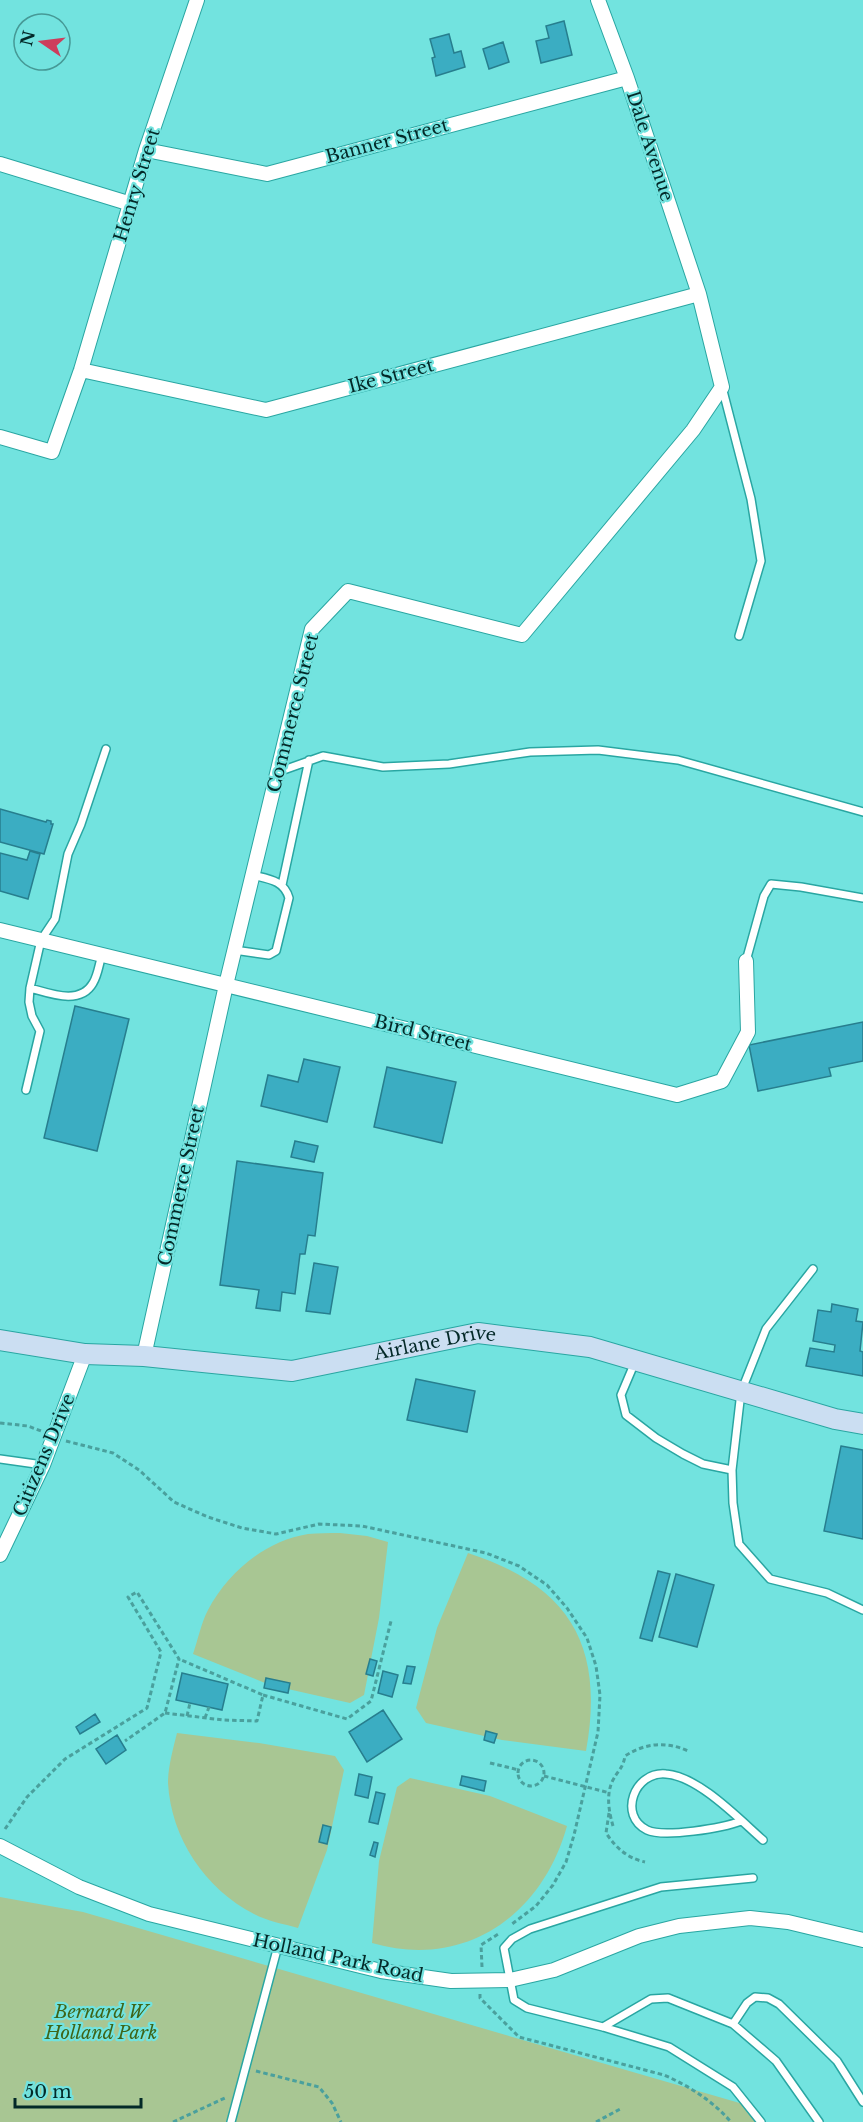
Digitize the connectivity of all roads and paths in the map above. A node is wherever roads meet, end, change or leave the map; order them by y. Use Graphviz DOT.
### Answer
graph roads {
  1 [pos="197,0"];
  2 [pos="598,0"];
  3 [pos="627,78"];
  4 [pos="146,150"];
  5 [pos="0,164"];
  6 [pos="131,204"];
  7 [pos="699,294"];
  8 [pos="81,370"];
  9 [pos="722,387"];
  10 [pos="0,436"];
  11 [pos="739,636"];
  12 [pos="106,749"];
  13 [pos="309,760"];
  14 [pos="277,773"];
  15 [pos="863,812"];
  16 [pos="252,875"];
  17 [pos="282,885"];
  18 [pos="863,898"];
  19 [pos="0,930"];
  20 [pos="41,940"];
  21 [pos="234,950"];
  22 [pos="102,955"];
  23 [pos="746,961"];
  24 [pos="226,985"];
  25 [pos="30,988"];
  26 [pos="26,1090"];
  27 [pos="813,1269"];
  28 [pos="0,1340"];
  29 [pos="85,1354"];
  30 [pos="144,1356"];
  31 [pos="636,1361"];
  32 [pos="741,1392"];
  33 [pos="0,1423"];
  34 [pos="863,1424"];
  35 [pos="54,1437"];
  36 [pos="0,1459"];
  37 [pos="43,1465"];
  38 [pos="732,1470"];
  39 [pos="1,1550"];
  40 [pos="863,1610"];
  41 [pos="391,1622"];
  42 [pos="179,1659"];
  43 [pos="264,1695"];
  44 [pos="190,1703"];
  45 [pos="209,1707"];
  46 [pos="165,1713"];
  47 [pos="187,1716"];
  48 [pos="205,1718"];
  49 [pos="125,1741"];
  50 [pos="688,1751"];
  51 [pos="490,1763"];
  52 [pos="519,1770"];
  53 [pos="544,1776"];
  54 [pos="585,1786"];
  55 [pos="610,1792"];
  56 [pos="609,1812"];
  57 [pos="741,1821"];
  58 [pos="613,1826"];
  59 [pos="5,1829"];
  60 [pos="763,1839"];
  61 [pos="0,1846"];
  62 [pos="645,1862"];
  63 [pos="753,1878"];
  64 [pos="863,1941"];
  65 [pos="278,1946"];
  66 [pos="480,1979"];
  67 [pos="510,1980"];
  68 [pos="733,2024"];
  69 [pos="603,2027"];
  70 [pos="246,2068"];
  71 [pos="239,2091"];
  72 [pos="863,2102"];
  73 [pos="622,2108"];
  74 [pos="173,2122"];
  75 [pos="231,2122"];
  76 [pos="341,2122"];
  77 [pos="596,2122"];
  78 [pos="731,2122"];
  79 [pos="761,2122"];
  80 [pos="819,2122"];
  1 -- 4 [label="street, Henry Street"];
  2 -- 3 [label="street, Dale Avenue"];
  3 -- 4 [label="street, Banner Street"];
  3 -- 7 [label="street, Dale Avenue"];
  4 -- 6 [label="street, Henry Street"];
  5 -- 6 [label="street"];
  6 -- 8 [label="street, Henry Street"];
  7 -- 8 [label="street, Ike Street"];
  7 -- 9 [label="street"];
  8 -- 10 [label="street, Henry Street"];
  9 -- 11 [label="lane"];
  9 -- 14 [label="street, Commerce Street"];
  12 -- 20 [label="lane"];
  13 -- 14 [label="lane"];
  13 -- 15 [label="lane"];
  13 -- 17 [label="lane"];
  14 -- 16 [label="street, Commerce Street"];
  16 -- 17 [label="lane"];
  16 -- 21 [label="street, Commerce Street"];
  17 -- 21 [label="lane"];
  18 -- 23 [label="lane"];
  19 -- 20 [label="street, Bird Street"];
  20 -- 22 [label="street, Bird Street"];
  20 -- 25 [label="lane"];
  21 -- 24 [label="street, Commerce Street"];
  22 -- 24 [label="street, Bird Street"];
  22 -- 25 [label="lane"];
  23 -- 24 [label="street, Bird Street"];
  24 -- 30 [label="street, Commerce Street"];
  25 -- 26 [label="lane"];
  27 -- 32 [label="lane"];
  28 -- 29 [label="street, Airlane Drive"];
  29 -- 30 [label="street, Airlane Drive"];
  29 -- 35 [label="street, Citizens Drive"];
  30 -- 31 [label="street, Airlane Drive"];
  31 -- 32 [label="street, Airlane Drive"];
  31 -- 38 [label="lane"];
  32 -- 34 [label="street, Airlane Drive"];
  32 -- 38 [label="lane"];
  33 -- 35 [label="path"];
  35 -- 37 [label="street, Citizens Drive"];
  35 -- 54 [label="path"];
  36 -- 37 [label="lane"];
  37 -- 39 [label="street, Citizens Drive"];
  38 -- 40 [label="lane"];
  41 -- 43 [label="path"];
  42 -- 43 [label="path"];
  42 -- 46 [label="path"];
  42 -- 59 [label="path"];
  43 -- 48 [label="path"];
  44 -- 47 [label="path"];
  45 -- 48 [label="path"];
  46 -- 47 [label="path"];
  46 -- 49 [label="path"];
  47 -- 48 [label="path"];
  50 -- 55 [label="path"];
  51 -- 52 [label="path"];
  52 -- 53 [label="path"];
  52 -- 53 [label="path"];
  53 -- 54 [label="path"];
  54 -- 55 [label="path"];
  54 -- 66 [label="path"];
  55 -- 56 [label="path"];
  56 -- 58 [label="path"];
  56 -- 62 [label="path"];
  57 -- 57 [label="lane"];
  57 -- 60 [label="lane"];
  61 -- 65 [label="street, Holland Park Road"];
  63 -- 67 [label="lane"];
  64 -- 67 [label="street, Holland Park Road"];
  65 -- 66 [label="street, Holland Park Road"];
  65 -- 70 [label="lane"];
  66 -- 67 [label="street, Holland Park Road"];
  66 -- 78 [label="path"];
  67 -- 69 [label="lane"];
  68 -- 69 [label="lane"];
  68 -- 72 [label="lane"];
  68 -- 80 [label="lane"];
  69 -- 79 [label="lane"];
  70 -- 71 [label="lane"];
  70 -- 76 [label="path"];
  71 -- 74 [label="path"];
  71 -- 75 [label="lane"];
  73 -- 77 [label="path"];
}
